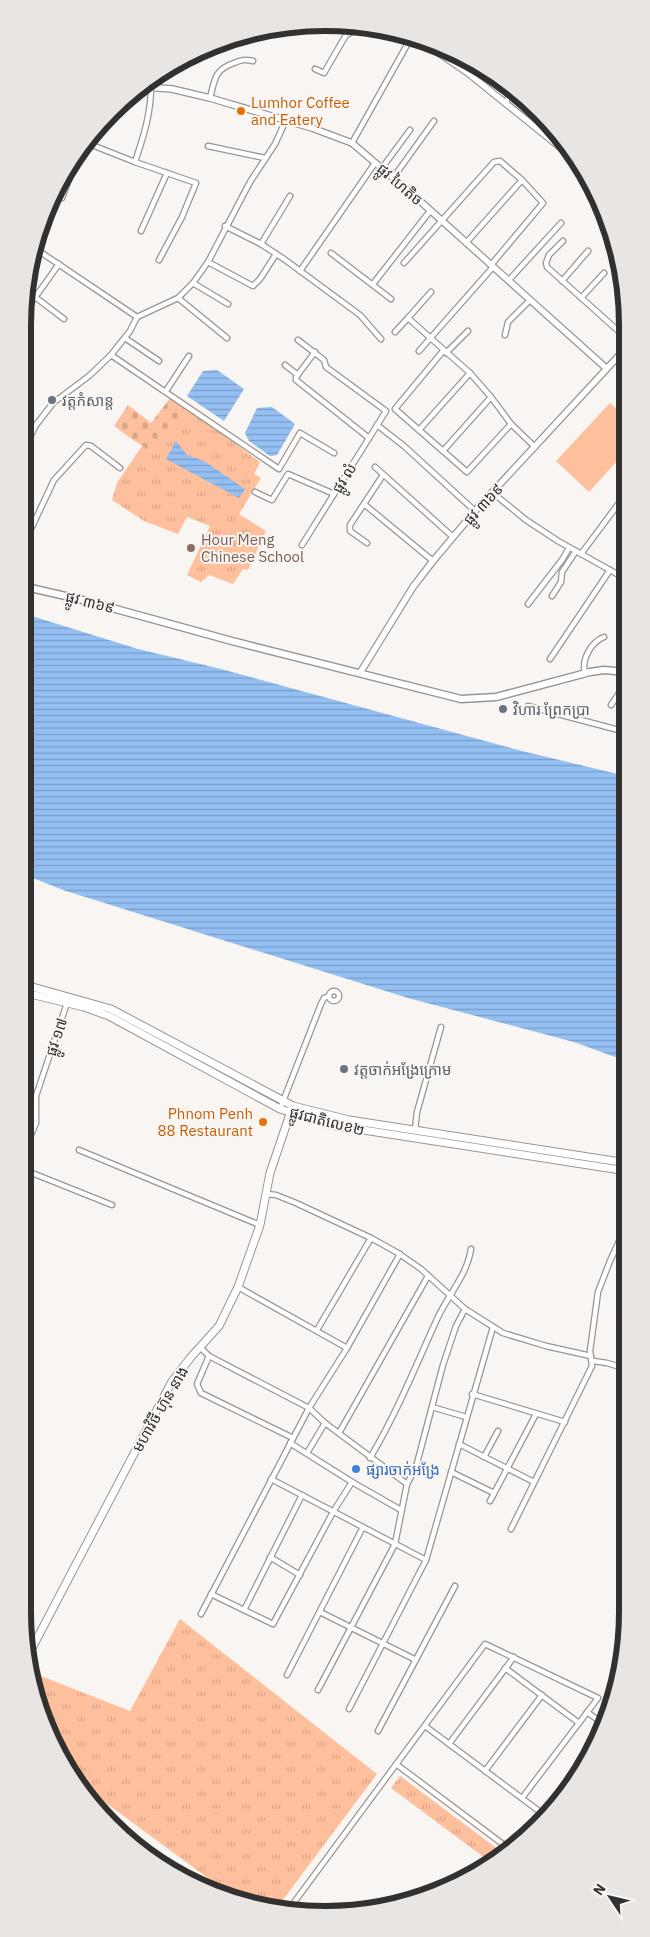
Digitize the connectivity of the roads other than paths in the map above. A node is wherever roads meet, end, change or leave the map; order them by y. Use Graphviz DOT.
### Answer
graph roads {
  1 [pos="351,33"];
  2 [pos="408,43"];
  3 [pos="253,61"];
  4 [pos="454,61"];
  5 [pos="315,69"];
  6 [pos="468,72"];
  7 [pos="153,87"];
  8 [pos="149,90"];
  9 [pos="509,96"];
  10 [pos="210,98"];
  11 [pos="506,102"];
  12 [pos="286,120"];
  13 [pos="434,121"];
  14 [pos="410,130"];
  15 [pos="352,143"];
  16 [pos="556,144"];
  17 [pos="92,145"];
  18 [pos="208,146"];
  19 [pos="265,158"];
  20 [pos="135,162"];
  21 [pos="375,163"];
  22 [pos="382,168"];
  23 [pos="167,173"];
  24 [pos="393,178"];
  25 [pos="522,180"];
  26 [pos="65,189"];
  27 [pos="290,196"];
  28 [pos="62,198"];
  29 [pos="430,211"];
  30 [pos="441,222"];
  31 [pos="561,223"];
  32 [pos="225,226"];
  33 [pos="141,231"];
  34 [pos="563,241"];
  35 [pos="466,243"];
  36 [pos="261,244"];
  37 [pos="588,251"];
  38 [pos="40,252"];
  39 [pos="331,253"];
  40 [pos="276,254"];
  41 [pos="159,260"];
  42 [pos="208,262"];
  43 [pos="404,263"];
  44 [pos="59,264"];
  45 [pos="492,266"];
  46 [pos="300,271"];
  47 [pos="604,273"];
  48 [pos="509,280"];
  49 [pos="562,281"];
  50 [pos="193,283"];
  51 [pos="372,284"];
  52 [pos="431,292"];
  53 [pos="35,297"];
  54 [pos="178,298"];
  55 [pos="581,298"];
  56 [pos="391,299"];
  57 [pos="33,300"];
  58 [pos="530,300"];
  59 [pos="228,304"];
  60 [pos="137,317"];
  61 [pos="408,318"];
  62 [pos="64,319"];
  63 [pos="468,331"];
  64 [pos="619,331"];
  65 [pos="395,332"];
  66 [pos="505,335"];
  67 [pos="125,338"];
  68 [pos="227,338"];
  69 [pos="430,338"];
  70 [pos="381,339"];
  71 [pos="298,340"];
  72 [pos="418,351"];
  73 [pos="314,352"];
  74 [pos="445,352"];
  75 [pos="112,355"];
  76 [pos="619,355"];
  77 [pos="189,356"];
  78 [pos="159,361"];
  79 [pos="285,365"];
  80 [pos="606,368"];
  81 [pos="470,373"];
  82 [pos="298,375"];
  83 [pos="166,391"];
  84 [pos="491,397"];
  85 [pos="511,424"];
  86 [pos="377,425"];
  87 [pos="419,430"];
  88 [pos="31,435"];
  89 [pos="369,438"];
  90 [pos="535,447"];
  91 [pos="443,451"];
  92 [pos="334,453"];
  93 [pos="375,466"];
  94 [pos="120,468"];
  95 [pos="279,469"];
  96 [pos="288,474"];
  97 [pos="384,475"];
  98 [pos="255,492"];
  99 [pos="493,493"];
  100 [pos="334,494"];
  101 [pos="619,503"];
  102 [pos="364,504"];
  103 [pos="476,511"];
  104 [pos="31,529"];
  105 [pos="453,537"];
  106 [pos="367,543"];
  107 [pos="302,545"];
  108 [pos="569,548"];
  109 [pos="576,551"];
  110 [pos="581,554"];
  111 [pos="433,561"];
  112 [pos="610,570"];
  113 [pos="619,575"];
  114 [pos="31,588"];
  115 [pos="552,596"];
  116 [pos="528,604"];
  117 [pos="604,637"];
  118 [pos="550,659"];
  119 [pos="619,671"];
  120 [pos="360,673"];
  121 [pos="585,673"];
  122 [pos="619,693"];
  123 [pos="611,704"];
  124 [pos="528,706"];
  125 [pos="619,730"];
  126 [pos="31,987"];
  127 [pos="31,993"];
  128 [pos="329,996"];
  129 [pos="60,998"];
  130 [pos="67,1003"];
  131 [pos="441,1027"];
  132 [pos="282,1105"];
  133 [pos="291,1109"];
  134 [pos="415,1130"];
  135 [pos="31,1135"];
  136 [pos="478,1140"];
  137 [pos="476,1148"];
  138 [pos="79,1150"];
  139 [pos="535,1152"];
  140 [pos="619,1162"];
  141 [pos="619,1169"];
  142 [pos="31,1173"];
  143 [pos="267,1194"];
  144 [pos="112,1205"];
  145 [pos="260,1225"];
  146 [pos="371,1238"];
  147 [pos="619,1241"];
  148 [pos="471,1250"];
  149 [pos="400,1254"];
  150 [pos="428,1276"];
  151 [pos="238,1287"];
  152 [pos="449,1295"];
  153 [pos="465,1308"];
  154 [pos="492,1327"];
  155 [pos="317,1330"];
  156 [pos="200,1348"];
  157 [pos="347,1348"];
  158 [pos="209,1356"];
  159 [pos="592,1359"];
  160 [pos="619,1366"];
  161 [pos="472,1394"];
  162 [pos="432,1407"];
  163 [pos="309,1408"];
  164 [pos="536,1414"];
  165 [pos="466,1417"];
  166 [pos="565,1422"];
  167 [pos="325,1423"];
  168 [pos="498,1431"];
  169 [pos="339,1433"];
  170 [pos="291,1440"];
  171 [pos="459,1444"];
  172 [pos="307,1453"];
  173 [pos="484,1457"];
  174 [pos="370,1458"];
  175 [pos="507,1468"];
  176 [pos="451,1472"];
  177 [pos="271,1479"];
  178 [pos="352,1482"];
  179 [pos="534,1482"];
  180 [pos="407,1484"];
  181 [pos="494,1493"];
  182 [pos="302,1495"];
  183 [pos="490,1501"];
  184 [pos="401,1510"];
  185 [pos="333,1512"];
  186 [pos="363,1528"];
  187 [pos="511,1529"];
  188 [pos="395,1544"];
  189 [pos="270,1557"];
  190 [pos="426,1560"];
  191 [pos="300,1575"];
  192 [pos="455,1586"];
  193 [pos="211,1594"];
  194 [pos="244,1610"];
  195 [pos="320,1612"];
  196 [pos="201,1614"];
  197 [pos="350,1628"];
  198 [pos="383,1644"];
  199 [pos="34,1645"];
  200 [pos="514,1657"];
  201 [pos="416,1660"];
  202 [pos="506,1668"];
  203 [pos="287,1675"];
  204 [pos="318,1690"];
  205 [pos="542,1695"];
  206 [pos="349,1709"];
  207 [pos="587,1712"];
  208 [pos="598,1720"];
  209 [pos="579,1723"];
  210 [pos="425,1726"];
  211 [pos="378,1731"];
  212 [pos="449,1744"];
  213 [pos="396,1764"];
  214 [pos="485,1771"];
  215 [pos="522,1798"];
  216 [pos="540,1811"];
  217 [pos="504,1845"];
  218 [pos="293,1904"];
  1 -- 5 [label="street"];
  2 -- 15 [label="street"];
  3 -- 10 [label="street"];
  4 -- 6 [label="street"];
  6 -- 11 [label="street"];
  7 -- 10 [label="street, ផ្លូវ ហៃតិច"];
  8 -- 20 [label="street"];
  9 -- 11 [label="street"];
  10 -- 12 [label="street, ផ្លូវ ហៃតិច"];
  11 -- 16 [label="street"];
  12 -- 15 [label="street, ផ្លូវ ហៃតិច"];
  12 -- 19 [label="street"];
  13 -- 24 [label="street"];
  14 -- 22 [label="street"];
  15 -- 21 [label="street, ផ្លូវ ហៃតិច"];
  17 -- 20 [label="street"];
  18 -- 19 [label="street"];
  19 -- 32 [label="street"];
  20 -- 23 [label="street"];
  21 -- 22 [label="street, ផ្លូវ ហៃតិច"];
  21 -- 46 [label="street"];
  22 -- 24 [label="street, ផ្លូវ ហៃតិច"];
  23 -- 33 [label="street"];
  23 -- 41 [label="street"];
  24 -- 29 [label="street, ផ្លូវ ហៃតិច"];
  25 -- 30 [label="street"];
  25 -- 35 [label="street"];
  25 -- 45 [label="street"];
  26 -- 28 [label="street"];
  27 -- 36 [label="street"];
  29 -- 30 [label="street, ផ្លូវ ហៃតិច"];
  29 -- 51 [label="street"];
  30 -- 35 [label="street, ផ្លូវ ហៃតិច"];
  30 -- 43 [label="street"];
  31 -- 48 [label="street"];
  32 -- 36 [label="street"];
  32 -- 42 [label="street"];
  34 -- 49 [label="street"];
  35 -- 45 [label="street, ផ្លូវ ហៃតិច"];
  36 -- 40 [label="street"];
  37 -- 49 [label="street"];
  38 -- 44 [label="street"];
  39 -- 51 [label="street"];
  40 -- 42 [label="street"];
  40 -- 46 [label="street"];
  42 -- 50 [label="street"];
  44 -- 53 [label="street"];
  44 -- 60 [label="street"];
  45 -- 48 [label="street, ផ្លូវ ហៃតិច"];
  45 -- 69 [label="street"];
  46 -- 70 [label="street"];
  47 -- 55 [label="street"];
  48 -- 58 [label="street, ផ្លូវ ហៃតិច"];
  49 -- 55 [label="street"];
  50 -- 54 [label="street"];
  50 -- 59 [label="street"];
  51 -- 56 [label="street"];
  52 -- 61 [label="street"];
  53 -- 57 [label="street"];
  53 -- 62 [label="street"];
  54 -- 60 [label="street"];
  54 -- 68 [label="street"];
  55 -- 64 [label="street"];
  58 -- 66 [label="street"];
  58 -- 80 [label="street, ផ្លូវ ហៃតិច"];
  60 -- 67 [label="street"];
  61 -- 65 [label="street"];
  61 -- 69 [label="street"];
  63 -- 74 [label="street"];
  67 -- 75 [label="street"];
  67 -- 78 [label="street"];
  69 -- 72 [label="street"];
  69 -- 74 [label="street"];
  71 -- 73 [label="street"];
  73 -- 82 [label="street"];
  73 -- 86 [label="street, ផ្លូវ លំ"];
  74 -- 81 [label="street"];
  74 -- 87 [label="street"];
  75 -- 83 [label="street"];
  75 -- 88 [label="street"];
  76 -- 80 [label="street, ផ្លូវ ៣៦៩"];
  77 -- 83 [label="street"];
  79 -- 82 [label="street"];
  80 -- 90 [label="street, ផ្លូវ ៣៦៩"];
  81 -- 84 [label="street"];
  81 -- 87 [label="street"];
  82 -- 89 [label="street"];
  83 -- 95 [label="street"];
  84 -- 85 [label="street"];
  84 -- 91 [label="street"];
  85 -- 90 [label="street"];
  85 -- 91 [label="street"];
  86 -- 89 [label="street, ផ្លូវ លំ"];
  86 -- 103 [label="street"];
  87 -- 91 [label="street"];
  89 -- 100 [label="street, ផ្លូវ លំ"];
  90 -- 99 [label="street, ផ្លូវ ៣៦៩"];
  92 -- 95 [label="street"];
  93 -- 97 [label="street"];
  94 -- 104 [label="street"];
  95 -- 96 [label="street"];
  96 -- 98 [label="street"];
  96 -- 100 [label="street"];
  97 -- 102 [label="street"];
  97 -- 105 [label="street"];
  99 -- 103 [label="street, ផ្លូវ ៣៦៩"];
  99 -- 108 [label="street"];
  100 -- 107 [label="street, ផ្លូវ លំ"];
  101 -- 110 [label="street"];
  102 -- 106 [label="street"];
  102 -- 111 [label="street"];
  103 -- 105 [label="street, ផ្លូវ ៣៦៩"];
  105 -- 111 [label="street, ផ្លូវ ៣៦៩"];
  108 -- 109 [label="street"];
  108 -- 116 [label="street"];
  109 -- 110 [label="street"];
  109 -- 115 [label="street"];
  110 -- 112 [label="street"];
  111 -- 120 [label="street, ផ្លូវ ៣៦៩"];
  112 -- 113 [label="street"];
  112 -- 118 [label="street"];
  114 -- 120 [label="main road, ផ្លូវ ៣៦៩"];
  117 -- 121 [label="street"];
  119 -- 121 [label="main road, ផ្លូវ ៣៦៩"];
  120 -- 121 [label="main road, ផ្លូវ ៣៦៩"];
  122 -- 123 [label="street"];
  124 -- 125 [label="street"];
  126 -- 129 [label="main road, ផ្លូវជាតិលេខ២"];
  127 -- 129 [label="main road, ផ្លូវជាតិលេខ២"];
  128 -- 132 [label="street"];
  129 -- 130 [label="main road, ផ្លូវជាតិលេខ២"];
  129 -- 132 [label="main road, ផ្លូវជាតិលេខ២"];
  130 -- 132 [label="main road, ផ្លូវជាតិលេខ២"];
  130 -- 135 [label="street, ផ្លូវ ១៧"];
  131 -- 134 [label="street"];
  132 -- 133 [label="main road, ផ្លូវជាតិលេខ២"];
  133 -- 134 [label="main road, ផ្លូវជាតិលេខ២"];
  133 -- 137 [label="main road, ផ្លូវជាតិលេខ២"];
  133 -- 143 [label="main road, មហាវិថី ហ៊ុន នាង"];
  134 -- 136 [label="main road, ផ្លូវជាតិលេខ២"];
  136 -- 137 [label="main road"];
  136 -- 139 [label="main road, ផ្លូវជាតិលេខ២"];
  137 -- 139 [label="main road, ផ្លូវជាតិលេខ២"];
  138 -- 145 [label="street"];
  139 -- 140 [label="main road, ផ្លូវជាតិលេខ២"];
  139 -- 141 [label="main road, ផ្លូវជាតិលេខ២"];
  142 -- 144 [label="street"];
  143 -- 145 [label="main road, មហាវិថី ហ៊ុន នាង"];
  143 -- 146 [label="street"];
  145 -- 151 [label="main road, មហាវិថី ហ៊ុន នាង"];
  146 -- 149 [label="street"];
  146 -- 155 [label="street"];
  147 -- 159 [label="street"];
  148 -- 152 [label="street"];
  149 -- 150 [label="street"];
  149 -- 157 [label="street"];
  150 -- 152 [label="street"];
  150 -- 169 [label="street"];
  151 -- 155 [label="street"];
  151 -- 156 [label="main road, មហាវិថី ហ៊ុន នាង"];
  152 -- 153 [label="street"];
  152 -- 174 [label="street"];
  153 -- 154 [label="street"];
  153 -- 162 [label="street"];
  154 -- 159 [label="street"];
  154 -- 161 [label="street"];
  155 -- 157 [label="street"];
  156 -- 158 [label="street"];
  156 -- 199 [label="main road, មហាវិថី ហ៊ុន នាង"];
  157 -- 163 [label="street"];
  158 -- 163 [label="street"];
  158 -- 170 [label="street"];
  159 -- 160 [label="street"];
  159 -- 166 [label="street"];
  161 -- 164 [label="street"];
  161 -- 165 [label="street"];
  162 -- 165 [label="street"];
  162 -- 180 [label="street"];
  163 -- 167 [label="street"];
  163 -- 170 [label="street"];
  164 -- 166 [label="street"];
  164 -- 175 [label="street"];
  165 -- 171 [label="street"];
  166 -- 179 [label="street"];
  167 -- 169 [label="street"];
  167 -- 172 [label="street"];
  168 -- 173 [label="street"];
  169 -- 174 [label="street"];
  170 -- 172 [label="street"];
  170 -- 177 [label="street"];
  171 -- 173 [label="street"];
  171 -- 176 [label="street"];
  172 -- 178 [label="street"];
  173 -- 175 [label="street"];
  174 -- 180 [label="street"];
  175 -- 179 [label="street"];
  175 -- 181 [label="street"];
  176 -- 181 [label="street"];
  176 -- 190 [label="street"];
  177 -- 182 [label="street"];
  177 -- 193 [label="street"];
  178 -- 184 [label="street"];
  178 -- 185 [label="street"];
  179 -- 187 [label="street"];
  180 -- 184 [label="street"];
  181 -- 183 [label="street"];
  182 -- 185 [label="street"];
  182 -- 189 [label="street"];
  184 -- 188 [label="street"];
  185 -- 186 [label="street"];
  185 -- 191 [label="street"];
  186 -- 188 [label="street"];
  186 -- 195 [label="street"];
  188 -- 190 [label="street"];
  188 -- 197 [label="street"];
  189 -- 191 [label="street"];
  189 -- 194 [label="street"];
  190 -- 198 [label="street"];
  191 -- 194 [label="street"];
  192 -- 201 [label="street"];
  193 -- 194 [label="street"];
  193 -- 196 [label="street"];
  195 -- 197 [label="street"];
  195 -- 203 [label="street"];
  197 -- 198 [label="street"];
  197 -- 204 [label="street"];
  198 -- 201 [label="street"];
  198 -- 206 [label="street"];
  200 -- 202 [label="street"];
  200 -- 207 [label="street"];
  200 -- 210 [label="street"];
  201 -- 211 [label="street"];
  202 -- 205 [label="street"];
  202 -- 212 [label="street"];
  205 -- 209 [label="street"];
  205 -- 214 [label="street"];
  207 -- 208 [label="street"];
  207 -- 209 [label="street"];
  209 -- 215 [label="street"];
  210 -- 212 [label="street"];
  210 -- 213 [label="street"];
  212 -- 214 [label="street"];
  213 -- 217 [label="street"];
  213 -- 218 [label="street"];
  214 -- 215 [label="street"];
  215 -- 216 [label="street"];
}
